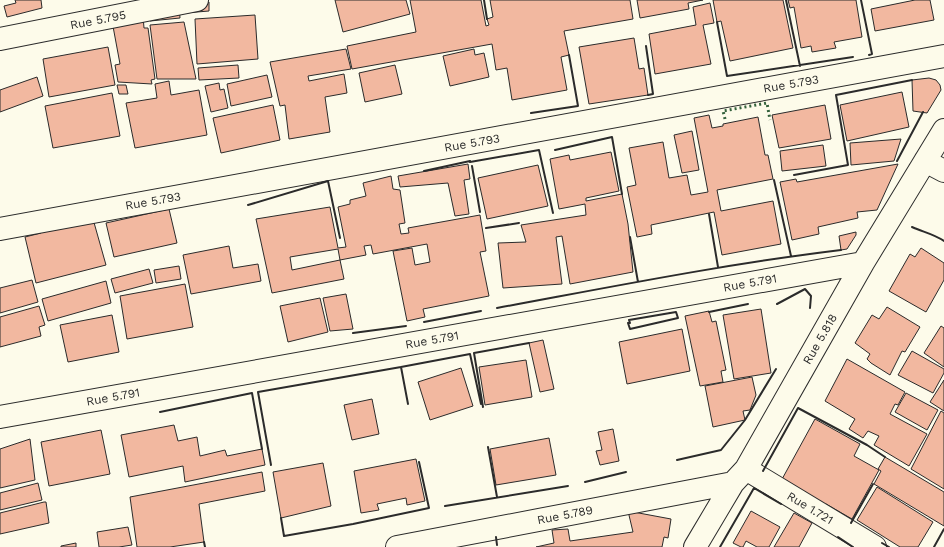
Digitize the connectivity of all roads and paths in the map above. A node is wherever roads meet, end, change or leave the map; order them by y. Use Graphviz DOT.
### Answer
graph roads {
  1 [pos="197,0"];
  2 [pos="0,39"];
  3 [pos="944,56"];
  4 [pos="944,130"];
  5 [pos="925,161"];
  6 [pos="944,171"];
  7 [pos="0,229"];
  8 [pos="863,263"];
  9 [pos="0,417"];
  10 [pos="740,476"];
  11 [pos="397,547"];
  12 [pos="695,547"];
  13 [pos="875,547"];
  1 -- 2 [label="street, Rue 5.795"];
  3 -- 7 [label="street, Rue 5.793"];
  4 -- 5 [label="street, Rue 5.818"];
  5 -- 6 [label="street"];
  5 -- 8 [label="street, Rue 5.818"];
  8 -- 9 [label="street, Rue 5.791"];
  8 -- 10 [label="street, Rue 5.818"];
  10 -- 11 [label="street, Rue 5.789"];
  10 -- 12 [label="street, Rue 5.818"];
  10 -- 13 [label="street, Rue 1.721"];
}
